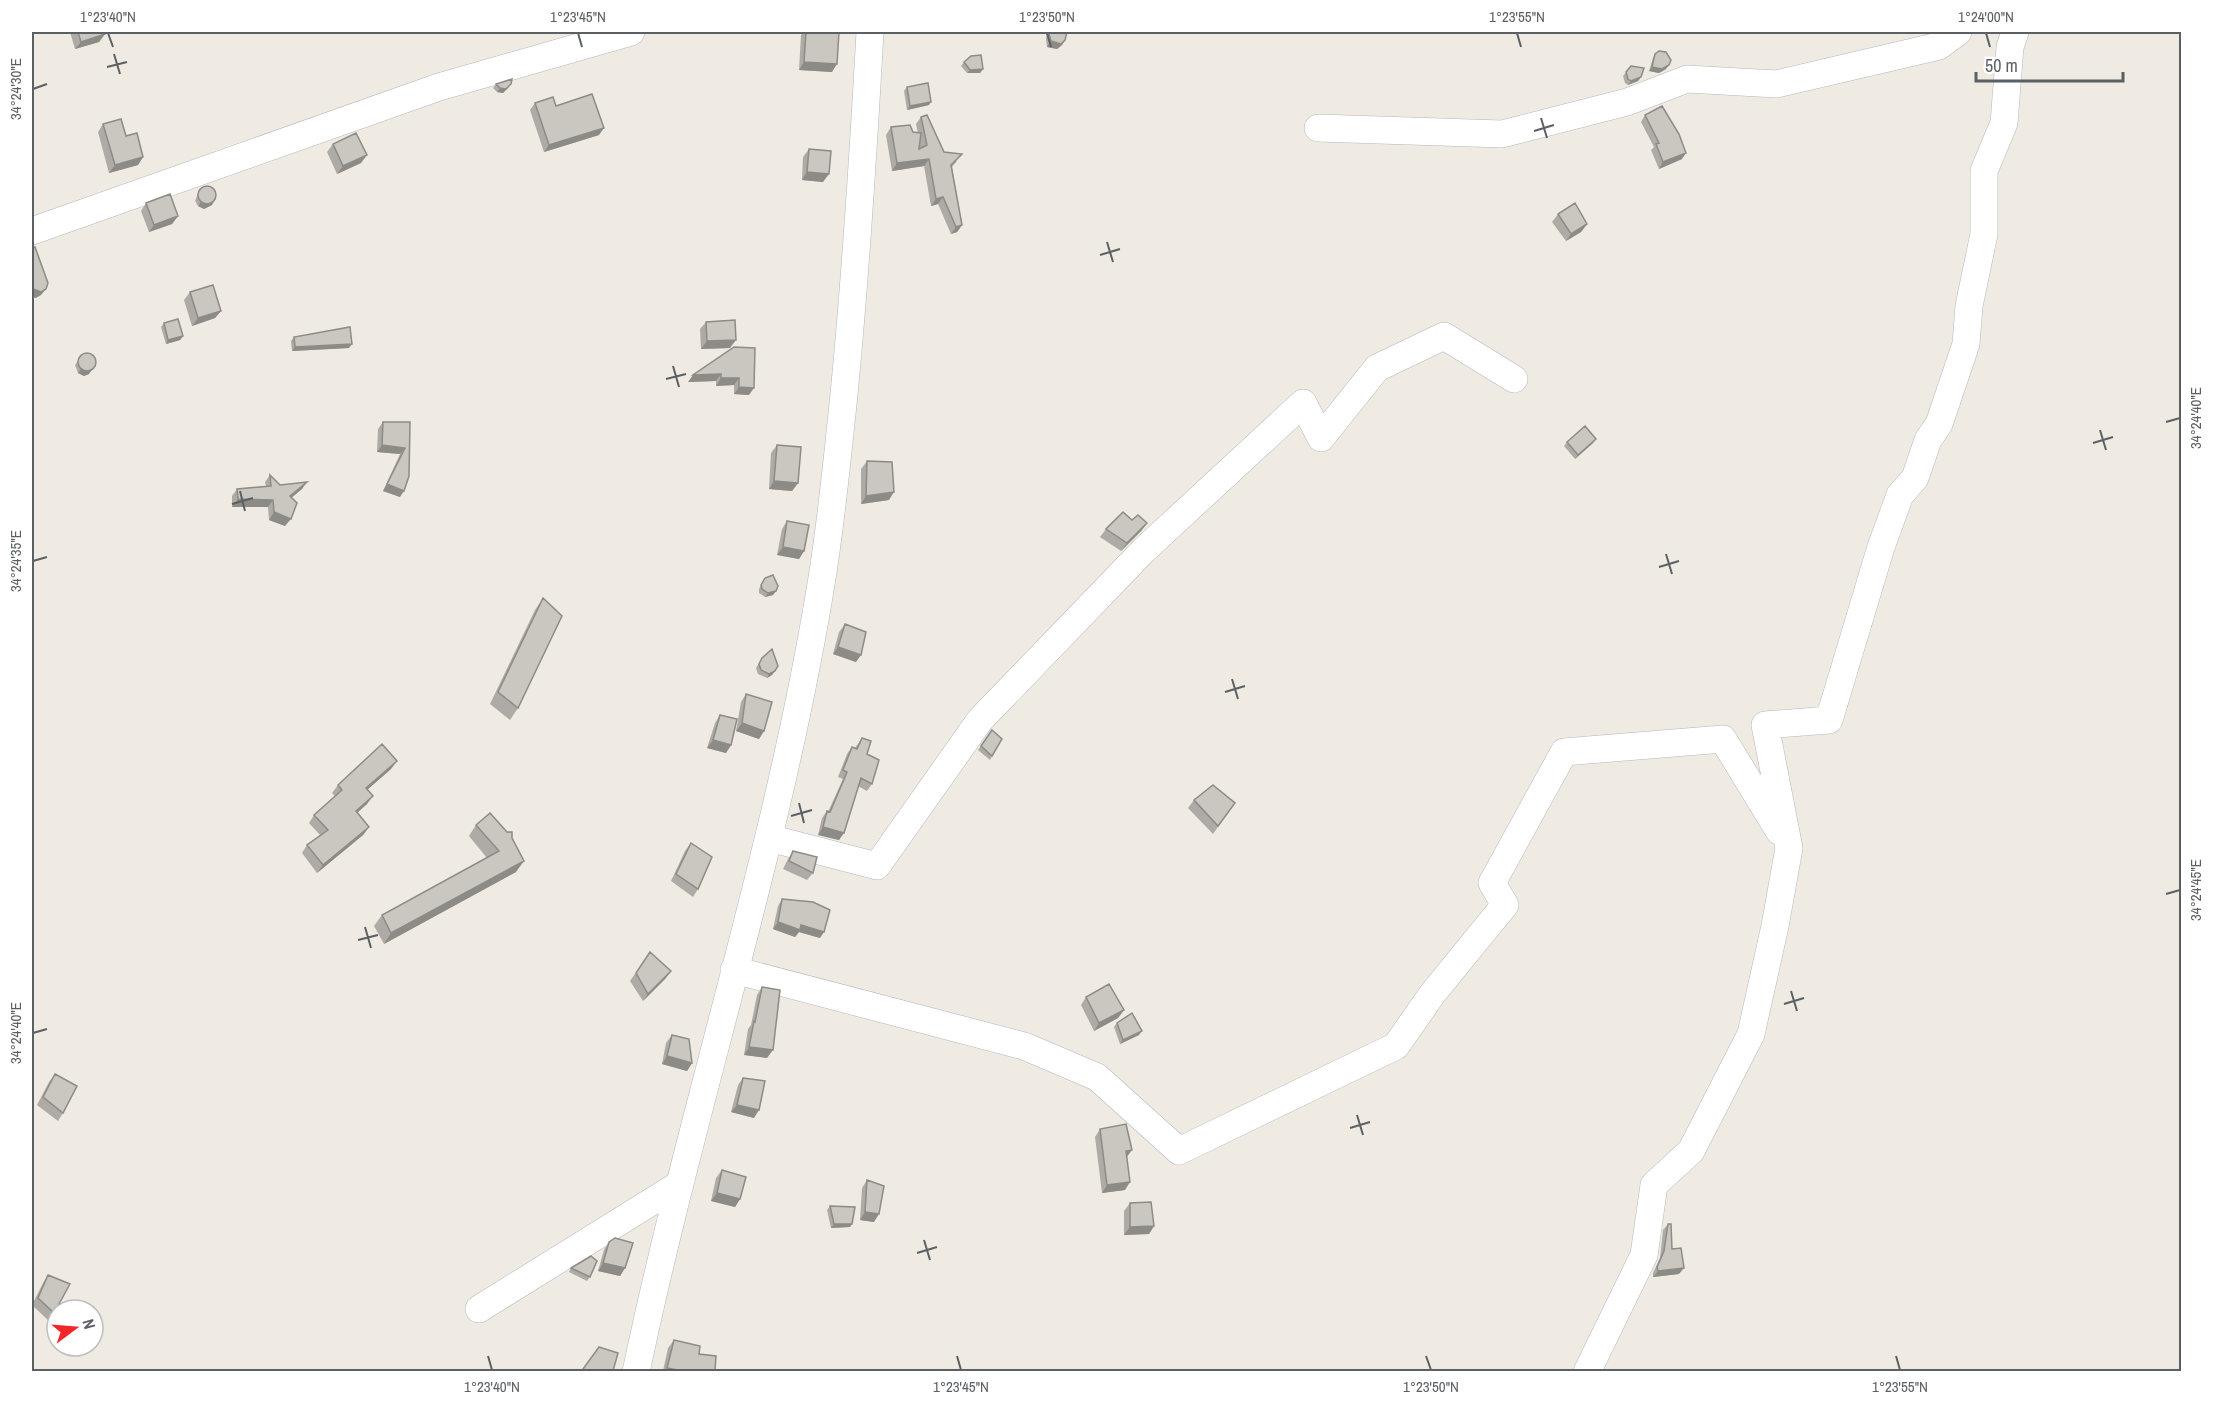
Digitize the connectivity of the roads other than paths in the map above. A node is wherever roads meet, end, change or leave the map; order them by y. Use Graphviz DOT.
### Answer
graph roads {
  1 [pos="632,32"];
  2 [pos="870,32"];
  3 [pos="1958,32"];
  4 [pos="2015,32"];
  5 [pos="1318,129"];
  6 [pos="32,231"];
  7 [pos="1514,379"];
  8 [pos="769,838"];
  9 [pos="1789,848"];
  10 [pos="734,970"];
  11 [pos="680,1184"];
  12 [pos="479,1309"];
  13 [pos="636,1371"];
  14 [pos="1587,1371"];
  1 -- 6 [label="street"];
  2 -- 8 [label="street"];
  3 -- 5 [label="street"];
  4 -- 9 [label="street"];
  7 -- 8 [label="street"];
  8 -- 10 [label="street"];
  9 -- 10 [label="street"];
  9 -- 14 [label="street"];
  10 -- 11 [label="street"];
  11 -- 12 [label="street"];
  11 -- 13 [label="street"];
}
